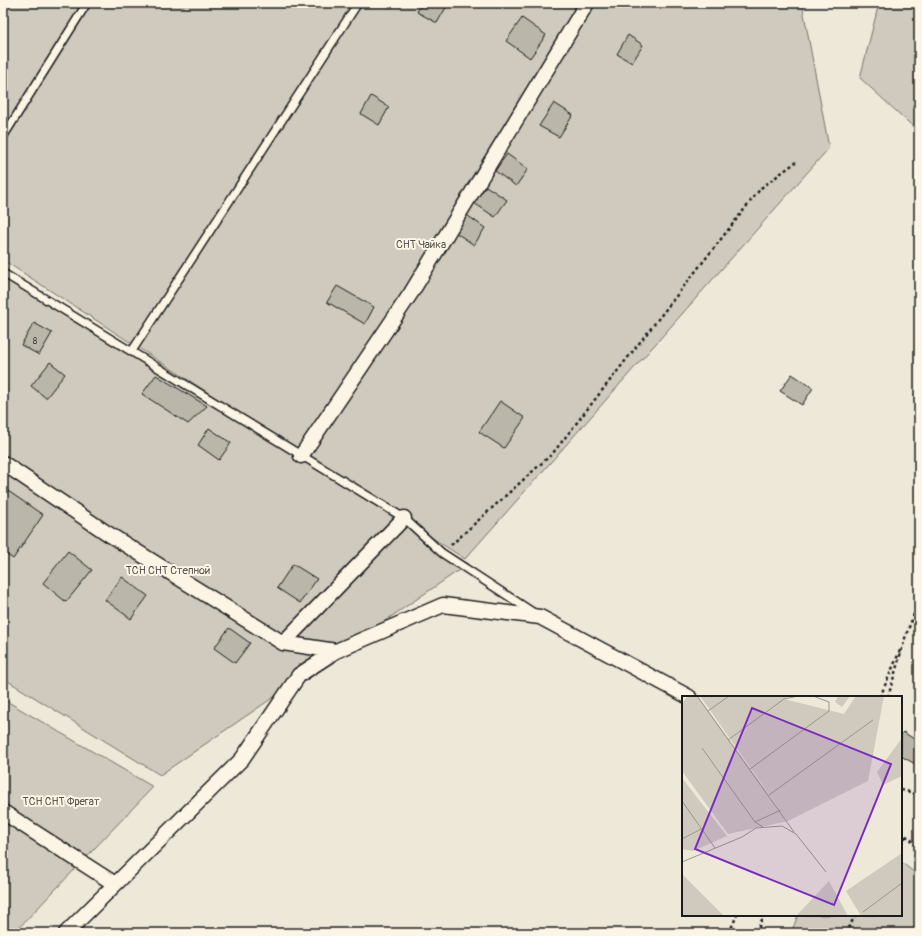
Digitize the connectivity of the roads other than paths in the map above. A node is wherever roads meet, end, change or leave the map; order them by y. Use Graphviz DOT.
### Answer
graph roads {
  1 [pos="87,3"];
  2 [pos="358,3"];
  3 [pos="587,3"];
  4 [pos="3,137"];
  5 [pos="3,273"];
  6 [pos="132,351"];
  7 [pos="301,456"];
  8 [pos="3,463"];
  9 [pos="404,518"];
  10 [pos="540,617"];
  11 [pos="283,643"];
  12 [pos="336,651"];
  13 [pos="687,696"];
  14 [pos="3,812"];
  15 [pos="115,884"];
  16 [pos="66,933"];
  1 -- 4 [label="lane"];
  2 -- 6 [label="lane"];
  3 -- 7 [label="street"];
  5 -- 6 [label="lane"];
  6 -- 7 [label="lane"];
  7 -- 9 [label="lane"];
  8 -- 11 [label="street"];
  9 -- 10 [label="lane"];
  9 -- 11 [label="street"];
  10 -- 12 [label="street"];
  10 -- 13 [label="street"];
  11 -- 12 [label="street"];
  12 -- 15 [label="street"];
  14 -- 15 [label="street"];
  15 -- 16 [label="street"];
}
